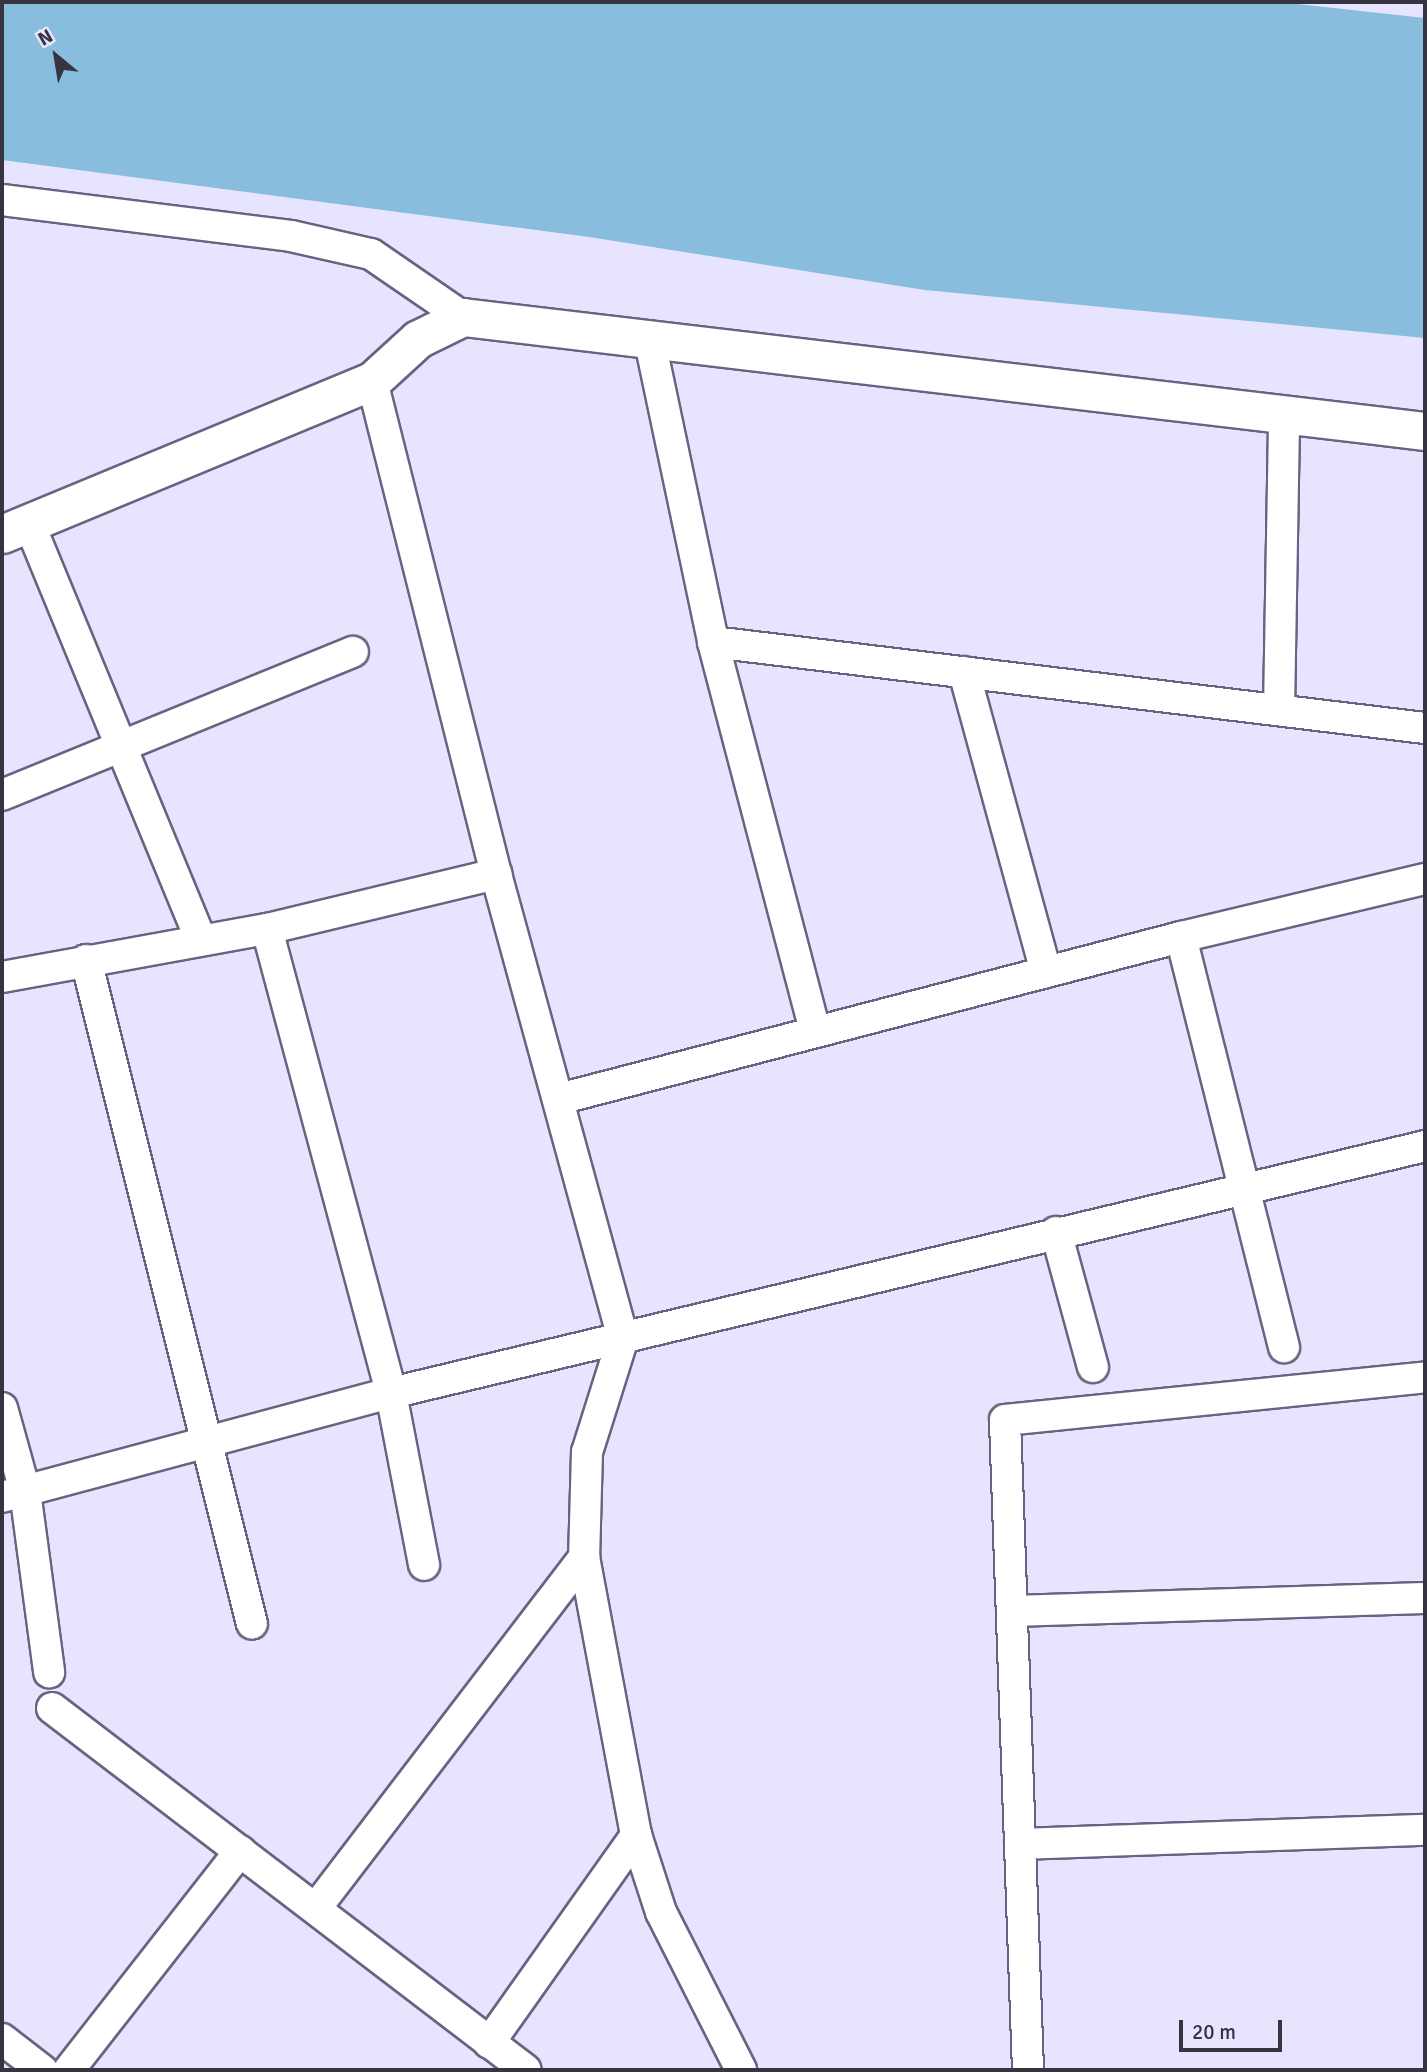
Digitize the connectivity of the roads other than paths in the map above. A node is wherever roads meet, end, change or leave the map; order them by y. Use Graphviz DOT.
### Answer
graph roads {
  1 [pos="2,200"];
  2 [pos="463,317"];
  3 [pos="649,337"];
  4 [pos="372,381"];
  5 [pos="1284,416"];
  6 [pos="1425,431"];
  7 [pos="15,528"];
  8 [pos="713,642"];
  9 [pos="352,652"];
  10 [pos="964,672"];
  11 [pos="1279,710"];
  12 [pos="1425,728"];
  13 [pos="123,747"];
  14 [pos="2,795"];
  15 [pos="496,874"];
  16 [pos="1425,879"];
  17 [pos="267,929"];
  18 [pos="1181,937"];
  19 [pos="200,938"];
  20 [pos="86,960"];
  21 [pos="1046,972"];
  22 [pos="2,977"];
  23 [pos="816,1032"];
  24 [pos="559,1099"];
  25 [pos="1425,1146"];
  26 [pos="1244,1189"];
  27 [pos="1056,1232"];
  28 [pos="623,1338"];
  29 [pos="1284,1347"];
  30 [pos="1093,1367"];
  31 [pos="1425,1377"];
  32 [pos="391,1394"];
  33 [pos="2,1408"];
  34 [pos="206,1442"];
  35 [pos="14,1494"];
  36 [pos="584,1556"];
  37 [pos="424,1565"];
  38 [pos="1425,1598"];
  39 [pos="1012,1611"];
  40 [pos="252,1623"];
  41 [pos="49,1672"];
  42 [pos="52,1708"];
  43 [pos="1425,1830"];
  44 [pos="636,1835"];
  45 [pos="1020,1844"];
  46 [pos="240,1851"];
  47 [pos="316,1908"];
  48 [pos="2,2039"];
  49 [pos="489,2043"];
  50 [pos="42,2070"];
  51 [pos="69,2070"];
  52 [pos="526,2070"];
  53 [pos="741,2070"];
  54 [pos="1028,2070"];
  1 -- 2 [label="street"];
  2 -- 3 [label="street"];
  2 -- 4 [label="street"];
  3 -- 5 [label="street"];
  3 -- 8 [label="street"];
  4 -- 7 [label="street"];
  4 -- 15 [label="street"];
  5 -- 6 [label="street"];
  5 -- 11 [label="street"];
  7 -- 13 [label="street"];
  8 -- 10 [label="street"];
  8 -- 23 [label="street"];
  9 -- 13 [label="street"];
  10 -- 11 [label="street"];
  10 -- 21 [label="street"];
  11 -- 12 [label="street"];
  13 -- 14 [label="street"];
  13 -- 19 [label="street"];
  15 -- 17 [label="street"];
  15 -- 24 [label="street"];
  16 -- 18 [label="street"];
  17 -- 19 [label="street"];
  17 -- 32 [label="street"];
  18 -- 21 [label="street"];
  18 -- 26 [label="street"];
  19 -- 20 [label="street"];
  20 -- 22 [label="street"];
  20 -- 34 [label="street"];
  21 -- 23 [label="street"];
  23 -- 24 [label="street"];
  24 -- 28 [label="street"];
  25 -- 26 [label="street"];
  26 -- 27 [label="street"];
  26 -- 29 [label="street"];
  27 -- 28 [label="street"];
  27 -- 30 [label="street"];
  28 -- 32 [label="street"];
  28 -- 36 [label="street"];
  31 -- 39 [label="street"];
  32 -- 34 [label="street"];
  32 -- 37 [label="street"];
  33 -- 35 [label="street"];
  34 -- 35 [label="street"];
  34 -- 40 [label="street"];
  35 -- 41 [label="street"];
  36 -- 44 [label="street"];
  36 -- 47 [label="street"];
  38 -- 39 [label="street"];
  39 -- 45 [label="street"];
  42 -- 46 [label="street"];
  43 -- 45 [label="street"];
  44 -- 49 [label="street"];
  44 -- 53 [label="street"];
  45 -- 54 [label="street"];
  46 -- 47 [label="street"];
  46 -- 51 [label="street"];
  47 -- 49 [label="street"];
  48 -- 50 [label="street"];
  49 -- 52 [label="street"];
}
